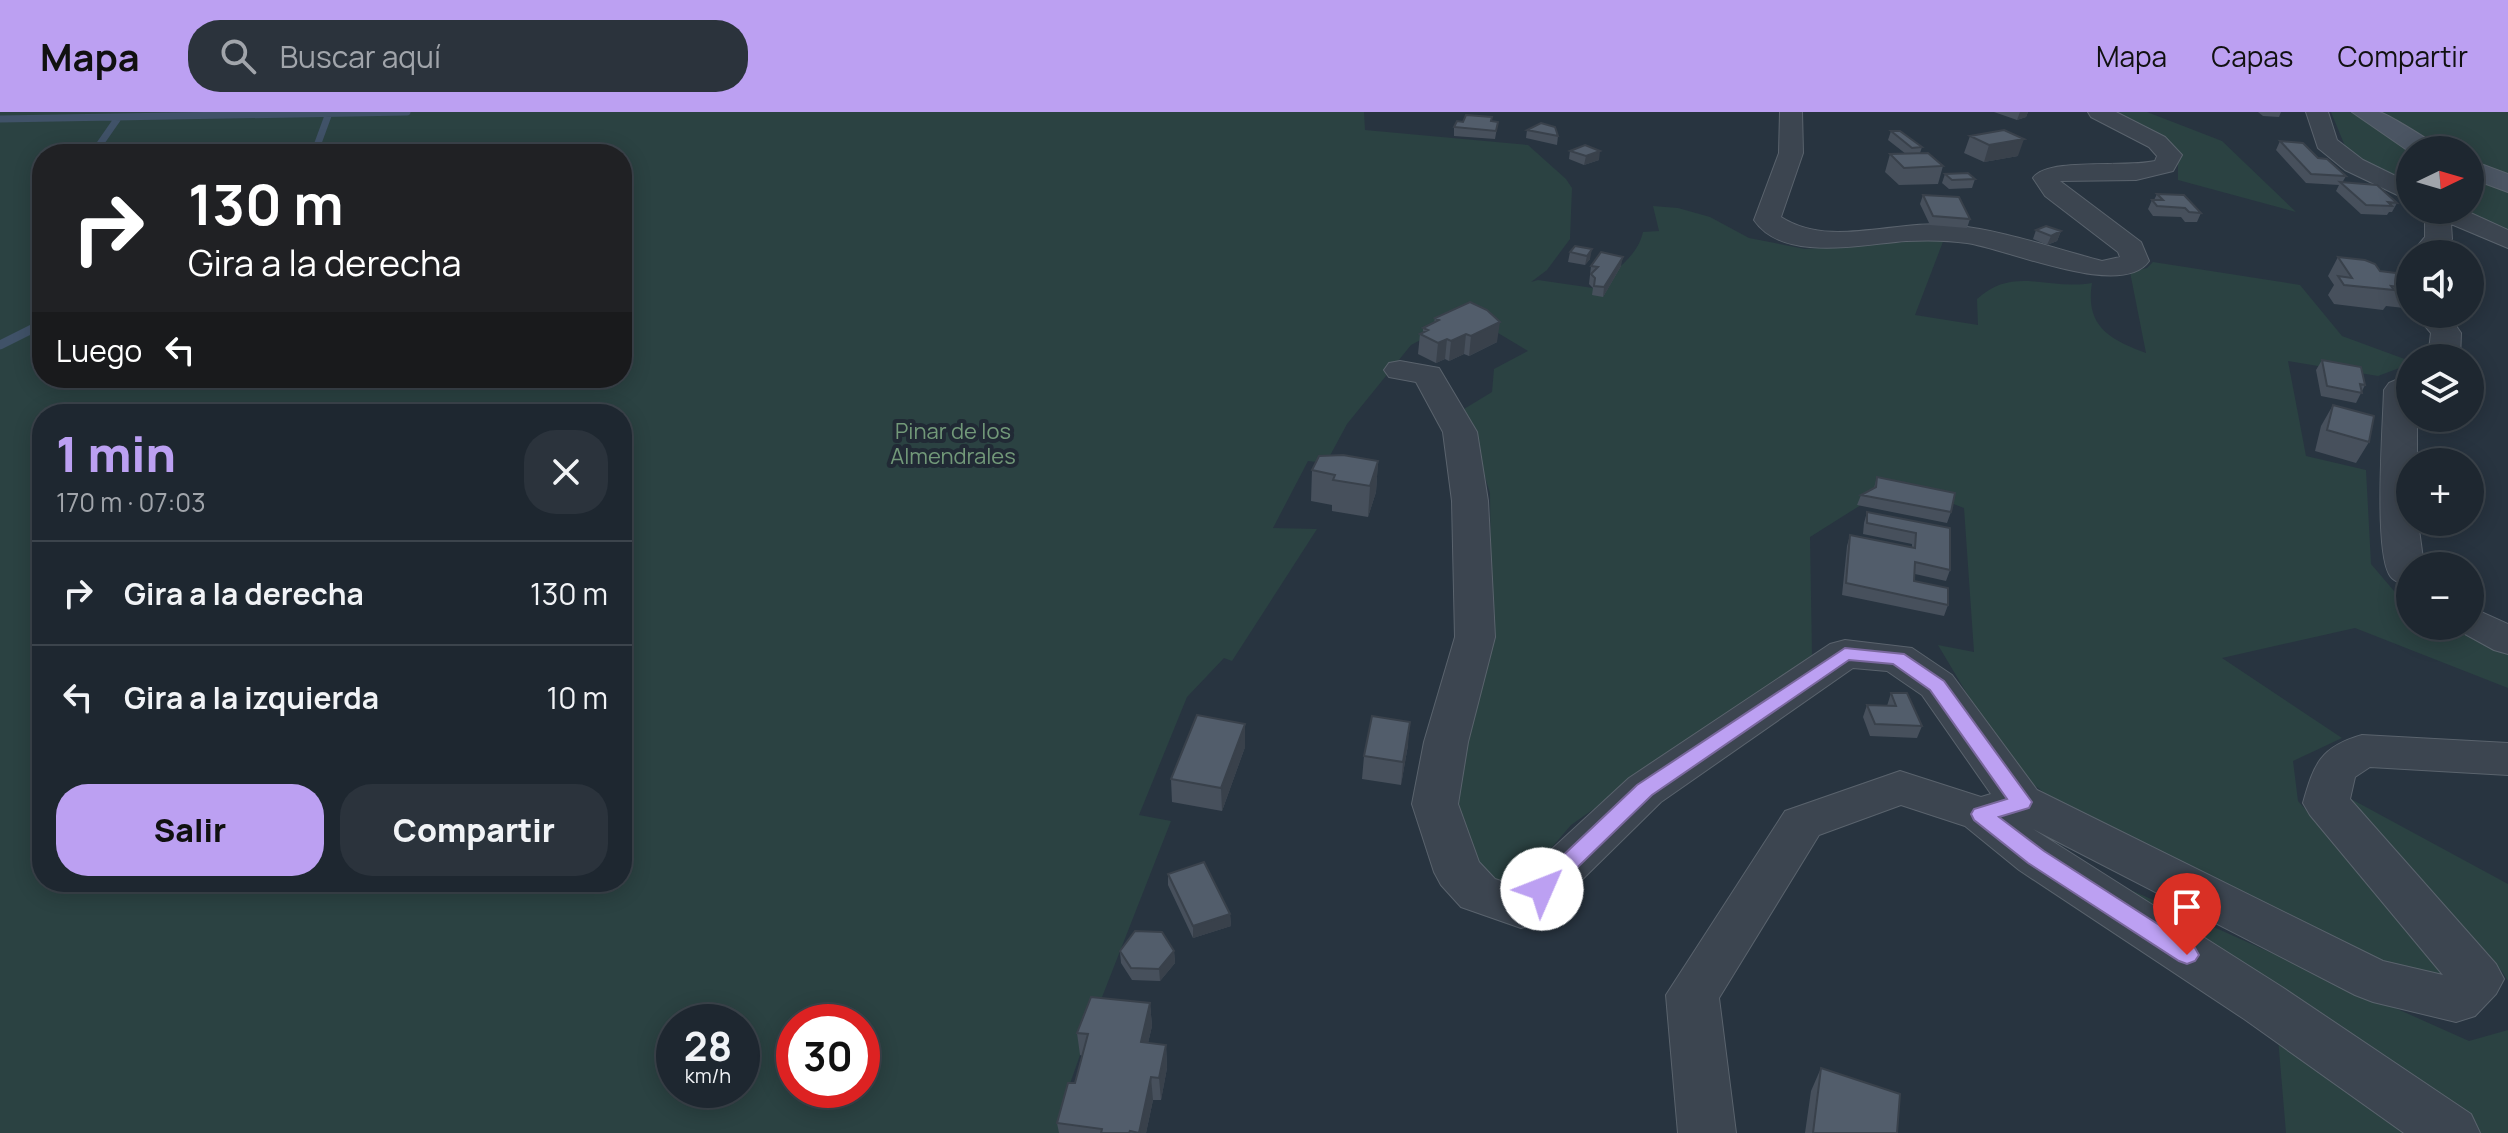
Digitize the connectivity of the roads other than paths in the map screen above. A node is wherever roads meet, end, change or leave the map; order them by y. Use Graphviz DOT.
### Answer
graph roads {
  1 [pos="1791,112"];
  2 [pos="2099,112"];
  3 [pos="2317,112"];
  4 [pos="2364,112"];
  5 [pos="2400,136"];
  6 [pos="2484,174"];
  7 [pos="2508,184"];
  8 [pos="2396,186"];
  9 [pos="2473,224"];
  10 [pos="2508,240"];
  11 [pos="1400,370"];
  12 [pos="2400,432"];
  13 [pos="2403,552"];
  14 [pos="2484,628"];
  15 [pos="2508,641"];
  16 [pos="2508,759"];
  17 [pos="2001,808"];
  18 [pos="1707,1133"];
  19 [pos="2451,1133"];
  1 -- 2 [label="street"];
  3 -- 8 [label="street"];
  4 -- 5 [label="main road"];
  6 -- 7 [label="main road"];
  9 -- 10 [label="street"];
  11 -- 17 [label="street"];
  12 -- 13 [label="street"];
  14 -- 15 [label="street"];
  16 -- 17 [label="street"];
  17 -- 18 [label="street"];
  17 -- 19 [label="street"];
}
